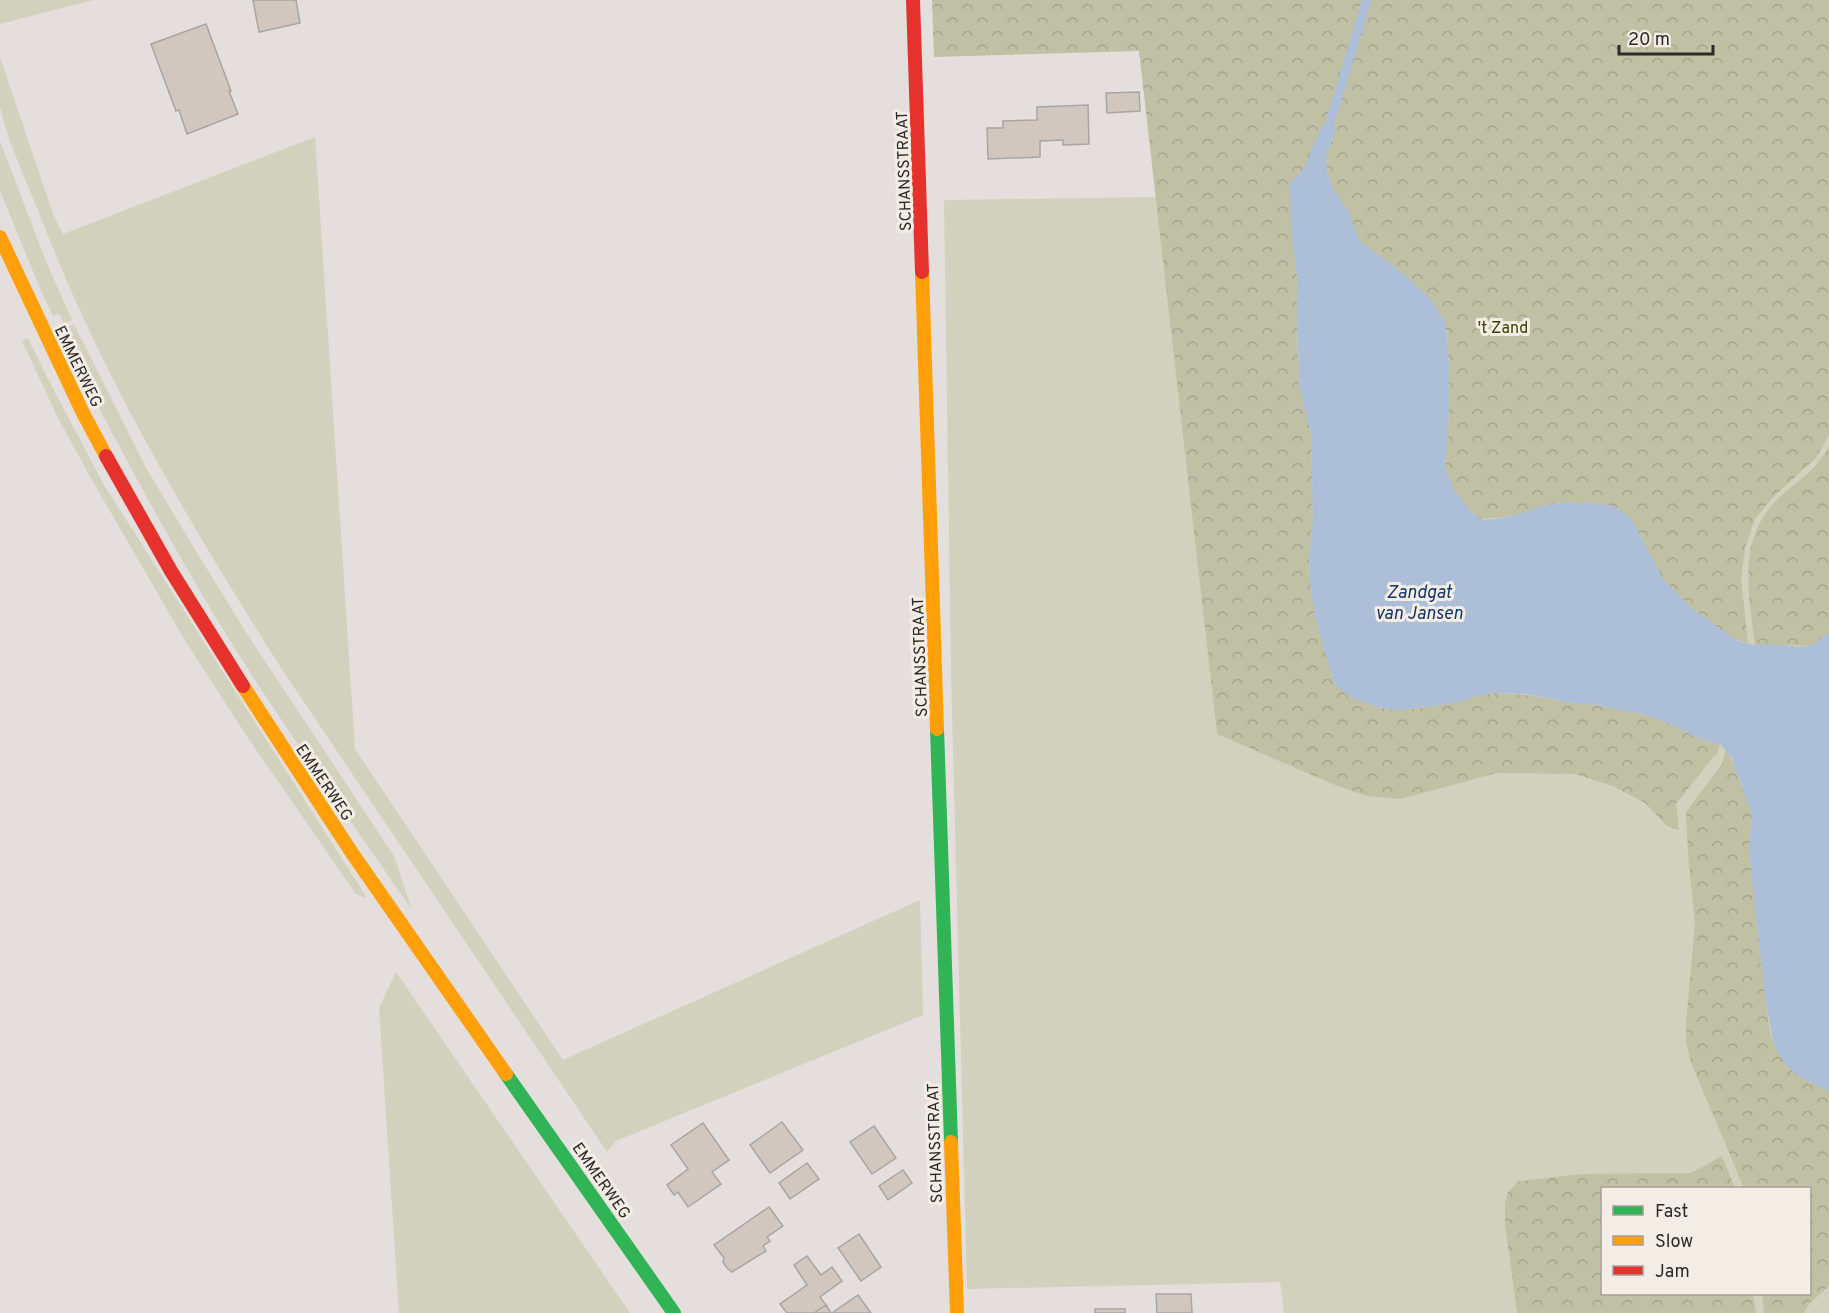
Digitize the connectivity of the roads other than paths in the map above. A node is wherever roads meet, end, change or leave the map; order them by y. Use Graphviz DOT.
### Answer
graph roads {
  1 [pos="913,0"];
  2 [pos="0,237"];
  3 [pos="674,1313"];
  4 [pos="957,1313"];
  1 -- 4 [label="street, SCHANSSTRAAT"];
  2 -- 3 [label="street, EMMERWEG"];
}
